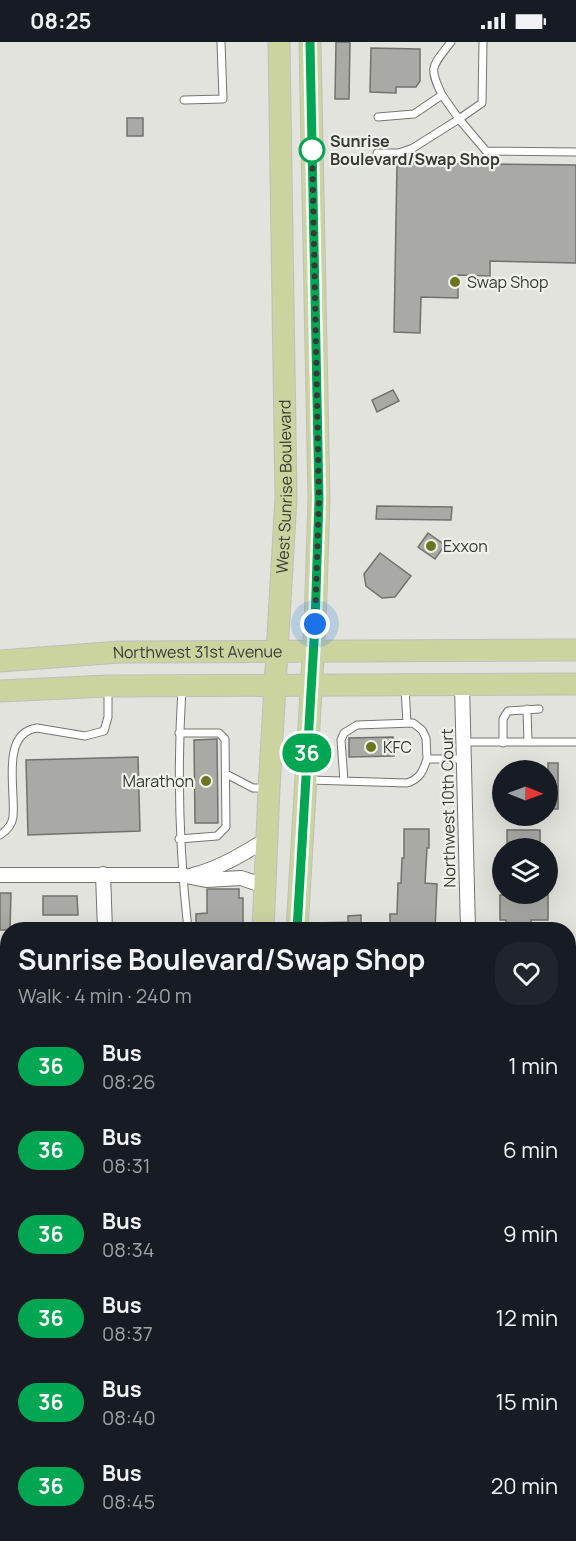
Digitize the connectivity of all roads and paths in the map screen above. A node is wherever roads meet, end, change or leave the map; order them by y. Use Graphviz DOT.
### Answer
graph roads {
  1 [pos="221,42"];
  2 [pos="279,42"];
  3 [pos="310,42"];
  4 [pos="451,42"];
  5 [pos="483,42"];
  6 [pos="442,95"];
  7 [pos="183,100"];
  8 [pos="378,117"];
  9 [pos="459,119"];
  10 [pos="576,152"];
  11 [pos="377,153"];
  12 [pos="576,650"];
  13 [pos="276,651"];
  14 [pos="314,651"];
  15 [pos="0,661"];
  16 [pos="405,684"];
  17 [pos="576,684"];
  18 [pos="274,685"];
  19 [pos="311,685"];
  20 [pos="462,685"];
  21 [pos="108,686"];
  22 [pos="182,686"];
  23 [pos="0,691"];
  24 [pos="527,709"];
  25 [pos="539,709"];
  26 [pos="406,723"];
  27 [pos="179,733"];
  28 [pos="463,742"];
  29 [pos="528,742"];
  30 [pos="576,742"];
  31 [pos="503,743"];
  32 [pos="427,759"];
  33 [pos="464,759"];
  34 [pos="226,774"];
  35 [pos="305,780"];
  36 [pos="344,781"];
  37 [pos="269,789"];
  38 [pos="0,835"];
  39 [pos="179,838"];
  40 [pos="267,839"];
  41 [pos="103,874"];
  42 [pos="0,875"];
  43 [pos="185,876"];
  44 [pos="265,886"];
  45 [pos="105,922"];
  46 [pos="188,922"];
  47 [pos="263,922"];
  48 [pos="297,922"];
  49 [pos="468,922"];
  1 -- 7 [label="lane"];
  2 -- 13 [label="main road, West Sunrise Boulevard"];
  3 -- 14 [label="main road, West Sunrise Boulevard"];
  4 -- 6 [label="lane"];
  5 -- 9 [label="lane"];
  6 -- 8 [label="lane"];
  6 -- 9 [label="lane"];
  9 -- 10 [label="lane"];
  9 -- 11 [label="lane"];
  12 -- 14 [label="main road, Northwest 31st Avenue"];
  13 -- 14 [label="main road, Northwest 31st Avenue"];
  13 -- 15 [label="main road, Northwest 31st Avenue"];
  13 -- 18 [label="main road, West Sunrise Boulevard"];
  14 -- 19 [label="main road, West Sunrise Boulevard"];
  16 -- 19 [label="main road, Northwest 31st Avenue"];
  16 -- 20 [label="main road, Northwest 31st Avenue"];
  16 -- 26 [label="lane"];
  17 -- 20 [label="main road, Northwest 31st Avenue"];
  18 -- 19 [label="main road, Northwest 31st Avenue"];
  18 -- 22 [label="main road, Northwest 31st Avenue"];
  18 -- 37 [label="main road, West Sunrise Boulevard"];
  19 -- 35 [label="main road, West Sunrise Boulevard"];
  20 -- 28 [label="street, Northwest 10th Court"];
  21 -- 22 [label="main road, Northwest 31st Avenue"];
  21 -- 23 [label="main road, Northwest 31st Avenue"];
  21 -- 38 [label="lane"];
  22 -- 27 [label="lane"];
  24 -- 25 [label="lane"];
  24 -- 29 [label="lane"];
  24 -- 31 [label="lane"];
  26 -- 32 [label="lane"];
  26 -- 36 [label="lane"];
  27 -- 34 [label="lane"];
  27 -- 39 [label="lane"];
  28 -- 31 [label="lane"];
  28 -- 33 [label="street, Northwest 10th Court"];
  29 -- 30 [label="lane"];
  29 -- 31 [label="lane"];
  32 -- 33 [label="lane"];
  32 -- 36 [label="lane"];
  33 -- 49 [label="street, Northwest 10th Court"];
  34 -- 37 [label="lane"];
  34 -- 39 [label="lane"];
  35 -- 36 [label="lane"];
  35 -- 48 [label="main road, West Sunrise Boulevard"];
  37 -- 40 [label="main road, West Sunrise Boulevard"];
  39 -- 43 [label="lane"];
  40 -- 43 [label="street"];
  40 -- 44 [label="main road, West Sunrise Boulevard"];
  41 -- 42 [label="street"];
  41 -- 43 [label="street"];
  41 -- 45 [label="street"];
  43 -- 44 [label="street"];
  43 -- 46 [label="lane"];
  44 -- 47 [label="main road, West Sunrise Boulevard"];
}
